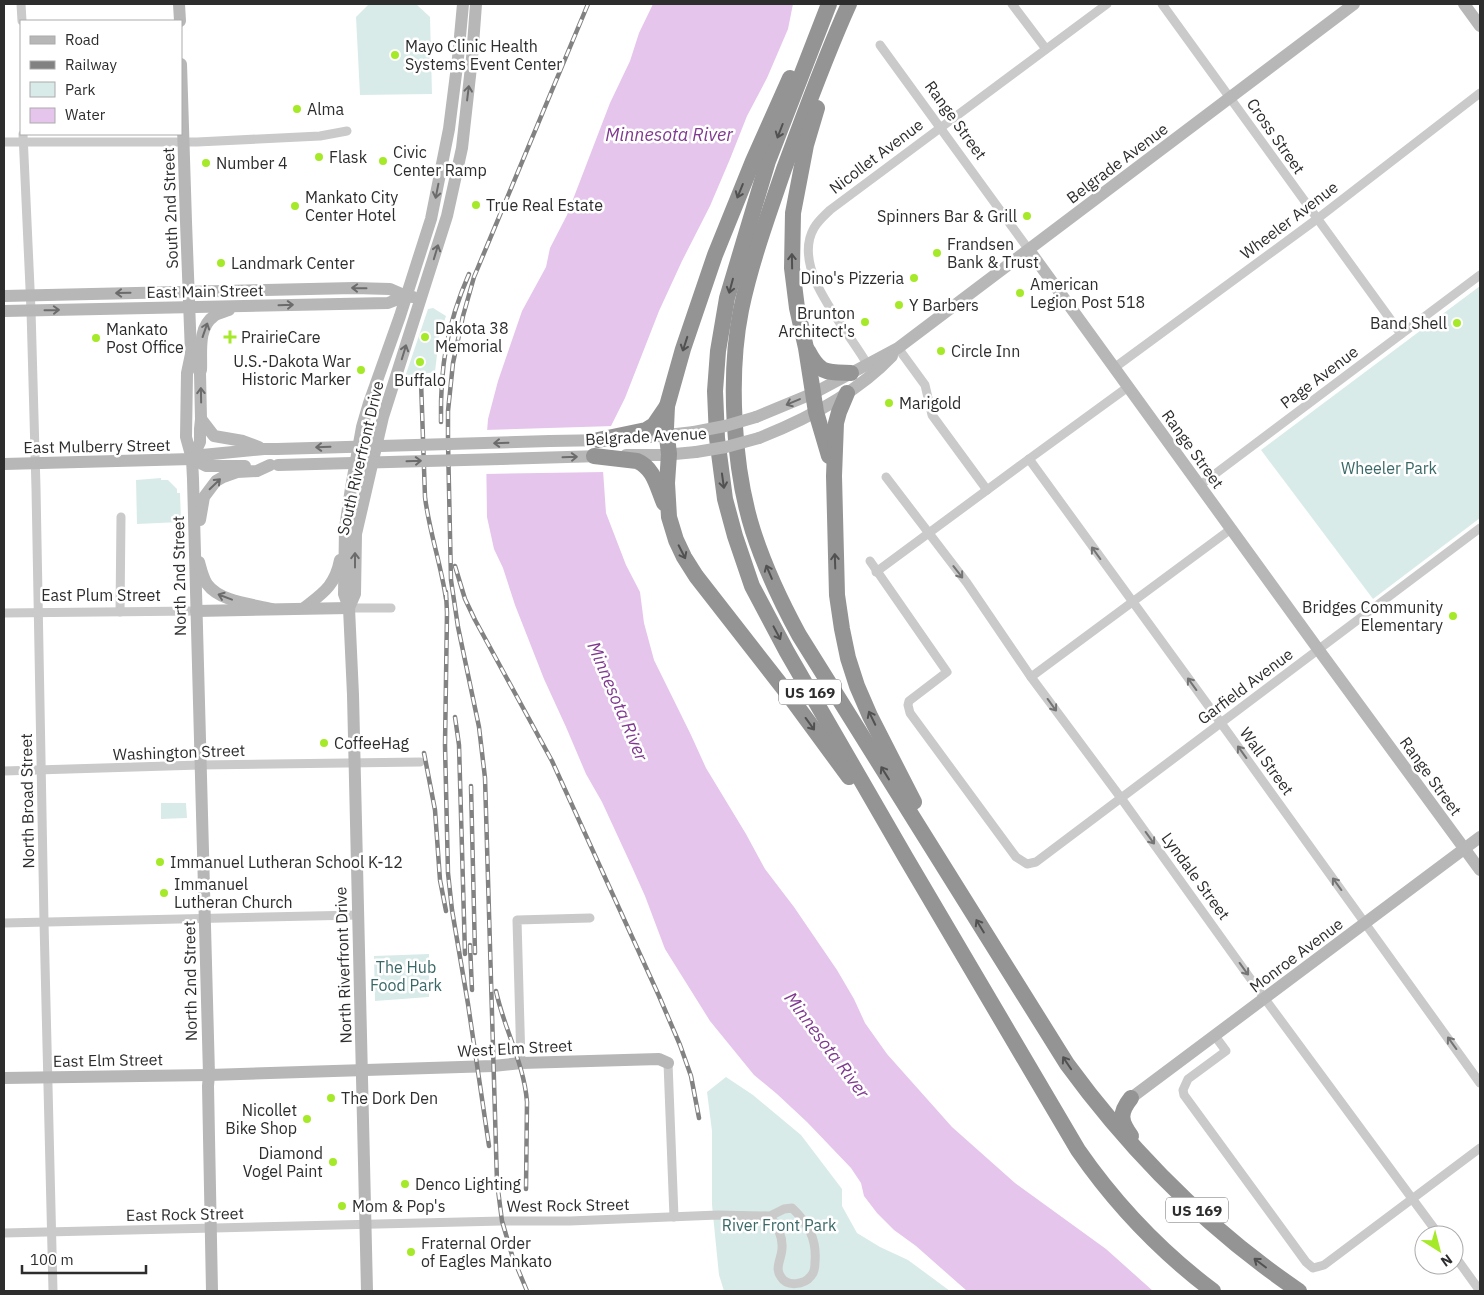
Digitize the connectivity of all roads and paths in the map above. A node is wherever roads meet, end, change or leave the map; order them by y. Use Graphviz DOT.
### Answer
graph roads {
  1 [pos="21,4"];
  2 [pos="179,4"];
  3 [pos="463,4"];
  4 [pos="476,4"];
  5 [pos="827,4"];
  6 [pos="849,4"];
  7 [pos="1012,4"];
  8 [pos="1107,4"];
  9 [pos="1162,4"];
  10 [pos="1354,4"];
  11 [pos="1464,4"];
  12 [pos="22,20"];
  13 [pos="180,20"];
  14 [pos="1480,26"];
  15 [pos="837,30"];
  16 [pos="880,44"];
  17 [pos="1046,49"];
  18 [pos="182,90"];
  19 [pos="1480,94"];
  20 [pos="1230,97"];
  21 [pos="940,127"];
  22 [pos="347,131"];
  23 [pos="23,138"];
  24 [pos="4,142"];
  25 [pos="184,142"];
  26 [pos="1317,219"];
  27 [pos="1029,250"];
  28 [pos="1480,275"];
  29 [pos="189,292"];
  30 [pos="4,296"];
  31 [pos="30,296"];
  32 [pos="406,296"];
  33 [pos="421,298"];
  34 [pos="238,306"];
  35 [pos="189,308"];
  36 [pos="31,310"];
  37 [pos="4,311"];
  38 [pos="1401,334"];
  39 [pos="806,348"];
  40 [pos="898,348"];
  41 [pos="192,354"];
  42 [pos="867,364"];
  43 [pos="1114,368"];
  44 [pos="200,373"];
  45 [pos="851,373"];
  46 [pos="1128,387"];
  47 [pos="814,393"];
  48 [pos="847,393"];
  49 [pos="667,406"];
  50 [pos="816,412"];
  51 [pos="202,419"];
  52 [pos="638,436"];
  53 [pos="668,436"];
  54 [pos="598,440"];
  55 [pos="264,449"];
  56 [pos="669,454"];
  57 [pos="594,456"];
  58 [pos="637,458"];
  59 [pos="192,459"];
  60 [pos="1028,459"];
  61 [pos="4,464"];
  62 [pos="35,464"];
  63 [pos="274,465"];
  64 [pos="834,476"];
  65 [pos="886,477"];
  66 [pos="1200,486"];
  67 [pos="987,490"];
  68 [pos="121,517"];
  69 [pos="669,517"];
  70 [pos="345,528"];
  71 [pos="1480,528"];
  72 [pos="1231,529"];
  73 [pos="928,534"];
  74 [pos="195,545"];
  75 [pos="870,561"];
  76 [pos="876,572"];
  77 [pos="1132,602"];
  78 [pos="304,608"];
  79 [pos="349,608"];
  80 [pos="391,608"];
  81 [pos="272,609"];
  82 [pos="196,611"];
  83 [pos="38,612"];
  84 [pos="120,612"];
  85 [pos="4,613"];
  86 [pos="1318,649"];
  87 [pos="1032,677"];
  88 [pos="1221,723"];
  89 [pos="355,762"];
  90 [pos="420,762"];
  91 [pos="200,765"];
  92 [pos="41,771"];
  93 [pos="4,772"];
  94 [pos="1121,798"];
  95 [pos="1480,837"];
  96 [pos="1465,849"];
  97 [pos="906,858"];
  98 [pos="1480,870"];
  99 [pos="956,887"];
  100 [pos="358,915"];
  101 [pos="590,918"];
  102 [pos="205,919"];
  103 [pos="4,922"];
  104 [pos="44,922"];
  105 [pos="1366,923"];
  106 [pos="1265,999"];
  107 [pos="1215,1036"];
  108 [pos="522,1063"];
  109 [pos="668,1064"];
  110 [pos="362,1070"];
  111 [pos="209,1074"];
  112 [pos="48,1077"];
  113 [pos="4,1078"];
  114 [pos="1480,1083"];
  115 [pos="1085,1088"];
  116 [pos="1131,1098"];
  117 [pos="1480,1148"];
  118 [pos="1173,1188"];
  119 [pos="1413,1198"];
  120 [pos="770,1216"];
  121 [pos="674,1217"];
  122 [pos="366,1225"];
  123 [pos="1433,1225"];
  124 [pos="210,1228"];
  125 [pos="51,1232"];
  126 [pos="4,1233"];
  127 [pos="1464,1269"];
  128 [pos="53,1291"];
  129 [pos="212,1291"];
  130 [pos="367,1291"];
  131 [pos="1213,1291"];
  132 [pos="1299,1291"];
  133 [pos="1480,1291"];
  1 -- 12 [label="street"];
  2 -- 13 [label="main road"];
  3 -- 32 [label="main road, South Riverfront Drive, one-way"];
  33 -- 4 [label="main road, South Riverfront Drive, one-way"];
  5 -- 49 [label="highway, one-way"];
  5 -- 97 [label="highway, US 169, one-way"];
  6 -- 15 [label="highway, US 169"];
  7 -- 17 [label="street"];
  8 -- 17 [label="street, Nicollet Avenue"];
  9 -- 20 [label="street, Cross Street"];
  10 -- 20 [label="main road, Belgrade Avenue"];
  11 -- 14 [label="main road"];
  39 -- 15 [label="highway, one-way"];
  99 -- 15 [label="highway, US 169, one-way"];
  16 -- 21 [label="street, Range Street"];
  17 -- 21 [label="street, Nicollet Avenue"];
  18 -- 25 [label="main road, South 2nd Street"];
  19 -- 26 [label="street, Wheeler Avenue"];
  20 -- 26 [label="street, Cross Street"];
  20 -- 27 [label="main road, Belgrade Avenue"];
  21 -- 27 [label="street, Range Street"];
  21 -- 42 [label="street, Nicollet Avenue"];
  22 -- 25 [label="street"];
  23 -- 24 [label="street"];
  23 -- 25 [label="street"];
  23 -- 31 [label="street, North Broad Street"];
  25 -- 29 [label="main road, South 2nd Street"];
  26 -- 38 [label="street, Cross Street"];
  26 -- 43 [label="street, Wheeler Avenue"];
  27 -- 40 [label="main road, Belgrade Avenue"];
  27 -- 43 [label="main road, Range Street"];
  28 -- 38 [label="street, Page Avenue"];
  29 -- 31 [label="main road, East Main Street, one-way"];
  32 -- 29 [label="main road, East Main Street, one-way"];
  29 -- 35 [label="main road, North 2nd Street"];
  30 -- 31 [label="main road, East Main Street"];
  31 -- 36 [label="street, North Broad Street"];
  32 -- 33 [label="main road, East Main Street"];
  34 -- 32 [label="main road, East Main Street, one-way"];
  32 -- 70 [label="main road, South Riverfront Drive"];
  79 -- 33 [label="main road, South Riverfront Drive, one-way"];
  34 -- 35 [label="main road, East Main Street"];
  44 -- 34 [label="main road, one-way"];
  36 -- 35 [label="main road, East Main Street, one-way"];
  35 -- 41 [label="main road, North 2nd Street"];
  36 -- 37 [label="main road, East Main Street"];
  36 -- 62 [label="street, North Broad Street"];
  38 -- 66 [label="street, Page Avenue"];
  39 -- 45 [label="highway"];
  39 -- 47 [label="highway"];
  40 -- 42 [label="main road, Belgrade Avenue"];
  40 -- 48 [label="main road, Belgrade Avenue"];
  40 -- 67 [label="street"];
  41 -- 44 [label="main road, North 2nd Street"];
  41 -- 59 [label="main road, North 2nd Street"];
  42 -- 45 [label="main road, Belgrade Avenue"];
  43 -- 46 [label="main road, Range Street"];
  51 -- 44 [label="main road, North 2nd Street, one-way"];
  45 -- 47 [label="main road, Belgrade Avenue"];
  46 -- 60 [label="street"];
  46 -- 66 [label="main road, Range Street"];
  47 -- 50 [label="highway"];
  47 -- 53 [label="main road, Belgrade Avenue, one-way, bridge"];
  48 -- 50 [label="main road, Belgrade Avenue"];
  48 -- 64 [label="highway"];
  49 -- 52 [label="highway"];
  49 -- 53 [label="highway"];
  50 -- 56 [label="main road, Belgrade Avenue, bridge"];
  50 -- 64 [label="highway"];
  51 -- 55 [label="main road"];
  51 -- 59 [label="main road, North 2nd Street"];
  52 -- 53 [label="main road, Belgrade Avenue"];
  52 -- 54 [label="highway"];
  53 -- 56 [label="highway"];
  54 -- 55 [label="main road, Belgrade Avenue, one-way, bridge"];
  55 -- 59 [label="main road"];
  56 -- 58 [label="main road, Belgrade Avenue"];
  56 -- 69 [label="highway"];
  57 -- 58 [label="highway"];
  63 -- 57 [label="main road, Belgrade Avenue, one-way, bridge"];
  58 -- 69 [label="highway"];
  59 -- 62 [label="main road, East Mulberry Street"];
  59 -- 63 [label="main road"];
  59 -- 74 [label="main road, North 2nd Street"];
  60 -- 67 [label="street"];
  77 -- 60 [label="street, Wall Street, one-way"];
  61 -- 62 [label="main road, East Mulberry Street"];
  62 -- 83 [label="street, North Broad Street"];
  74 -- 63 [label="main road, one-way"];
  99 -- 64 [label="highway, one-way"];
  65 -- 73 [label="street, Lyndale Street"];
  66 -- 72 [label="main road, Range Street"];
  67 -- 73 [label="street"];
  68 -- 84 [label="street"];
  69 -- 97 [label="highway, one-way"];
  70 -- 78 [label="main road"];
  70 -- 79 [label="main road, South Riverfront Drive"];
  71 -- 86 [label="street, Garfield Avenue"];
  72 -- 77 [label="street"];
  72 -- 86 [label="main road, Range Street"];
  73 -- 76 [label="street"];
  73 -- 87 [label="street, Lyndale Street, one-way"];
  81 -- 74 [label="main road, one-way"];
  74 -- 82 [label="main road, North 2nd Street"];
  75 -- 76 [label="street"];
  76 -- 94 [label="street, Garfield Avenue"];
  77 -- 87 [label="street"];
  88 -- 77 [label="street, Wall Street, one-way"];
  78 -- 79 [label="main road, East Plum Street"];
  78 -- 81 [label="main road, East Plum Street"];
  79 -- 80 [label="street"];
  79 -- 89 [label="main road, North Riverfront Drive"];
  81 -- 82 [label="main road, East Plum Street"];
  82 -- 84 [label="street, East Plum Street"];
  82 -- 91 [label="main road, North 2nd Street"];
  83 -- 84 [label="street, East Plum Street"];
  83 -- 85 [label="street, East Plum Street"];
  83 -- 92 [label="street, North Broad Street"];
  86 -- 88 [label="street, Garfield Avenue"];
  86 -- 96 [label="main road, Range Street"];
  87 -- 94 [label="street, Lyndale Street, one-way"];
  88 -- 94 [label="street, Garfield Avenue"];
  105 -- 88 [label="street, Wall Street, one-way"];
  89 -- 90 [label="street, Washington Street"];
  89 -- 91 [label="street, Washington Street"];
  89 -- 100 [label="main road, North Riverfront Drive"];
  91 -- 92 [label="street, Washington Street"];
  91 -- 102 [label="main road, North 2nd Street"];
  92 -- 93 [label="street, Washington Street"];
  92 -- 104 [label="street, North Broad Street"];
  94 -- 106 [label="street, Lyndale Street, one-way"];
  95 -- 96 [label="main road, Monroe Avenue"];
  96 -- 98 [label="main road, Range Street"];
  96 -- 105 [label="main road, Monroe Avenue"];
  97 -- 131 [label="highway, US 169"];
  115 -- 99 [label="highway, US 169, one-way"];
  100 -- 102 [label="street"];
  100 -- 110 [label="main road, North Riverfront Drive"];
  101 -- 108 [label="street"];
  102 -- 104 [label="street"];
  102 -- 111 [label="main road, North 2nd Street"];
  103 -- 104 [label="street"];
  104 -- 112 [label="street, North Broad Street"];
  105 -- 106 [label="main road, Monroe Avenue"];
  114 -- 105 [label="street, Wall Street, one-way"];
  106 -- 107 [label="main road, Monroe Avenue"];
  106 -- 119 [label="street, Lyndale Street"];
  107 -- 116 [label="main road, Monroe Avenue"];
  107 -- 119 [label="street"];
  108 -- 109 [label="main road, West Elm Street"];
  108 -- 110 [label="main road, West Elm Street"];
  109 -- 121 [label="street"];
  110 -- 111 [label="main road, East Elm Street"];
  110 -- 122 [label="main road, North Riverfront Drive"];
  111 -- 112 [label="main road, East Elm Street"];
  111 -- 124 [label="main road, North 2nd Street"];
  112 -- 113 [label="main road, East Elm Street"];
  112 -- 125 [label="street, North Broad Street"];
  115 -- 116 [label="highway"];
  115 -- 118 [label="highway, US 169"];
  116 -- 118 [label="highway"];
  117 -- 119 [label="street"];
  132 -- 118 [label="highway, US 169, one-way"];
  119 -- 123 [label="street, Lyndale Street"];
  120 -- 120 [label="street, West Rock Street"];
  120 -- 121 [label="street, West Rock Street"];
  121 -- 122 [label="street, West Rock Street"];
  122 -- 124 [label="street, East Rock Street"];
  122 -- 130 [label="main road, North Riverfront Drive"];
  124 -- 125 [label="street, East Rock Street"];
  124 -- 129 [label="main road, North 2nd Street"];
  125 -- 126 [label="street, East Rock Street"];
  125 -- 128 [label="street, North Broad Street"];
  127 -- 133 [label="street"];
}
